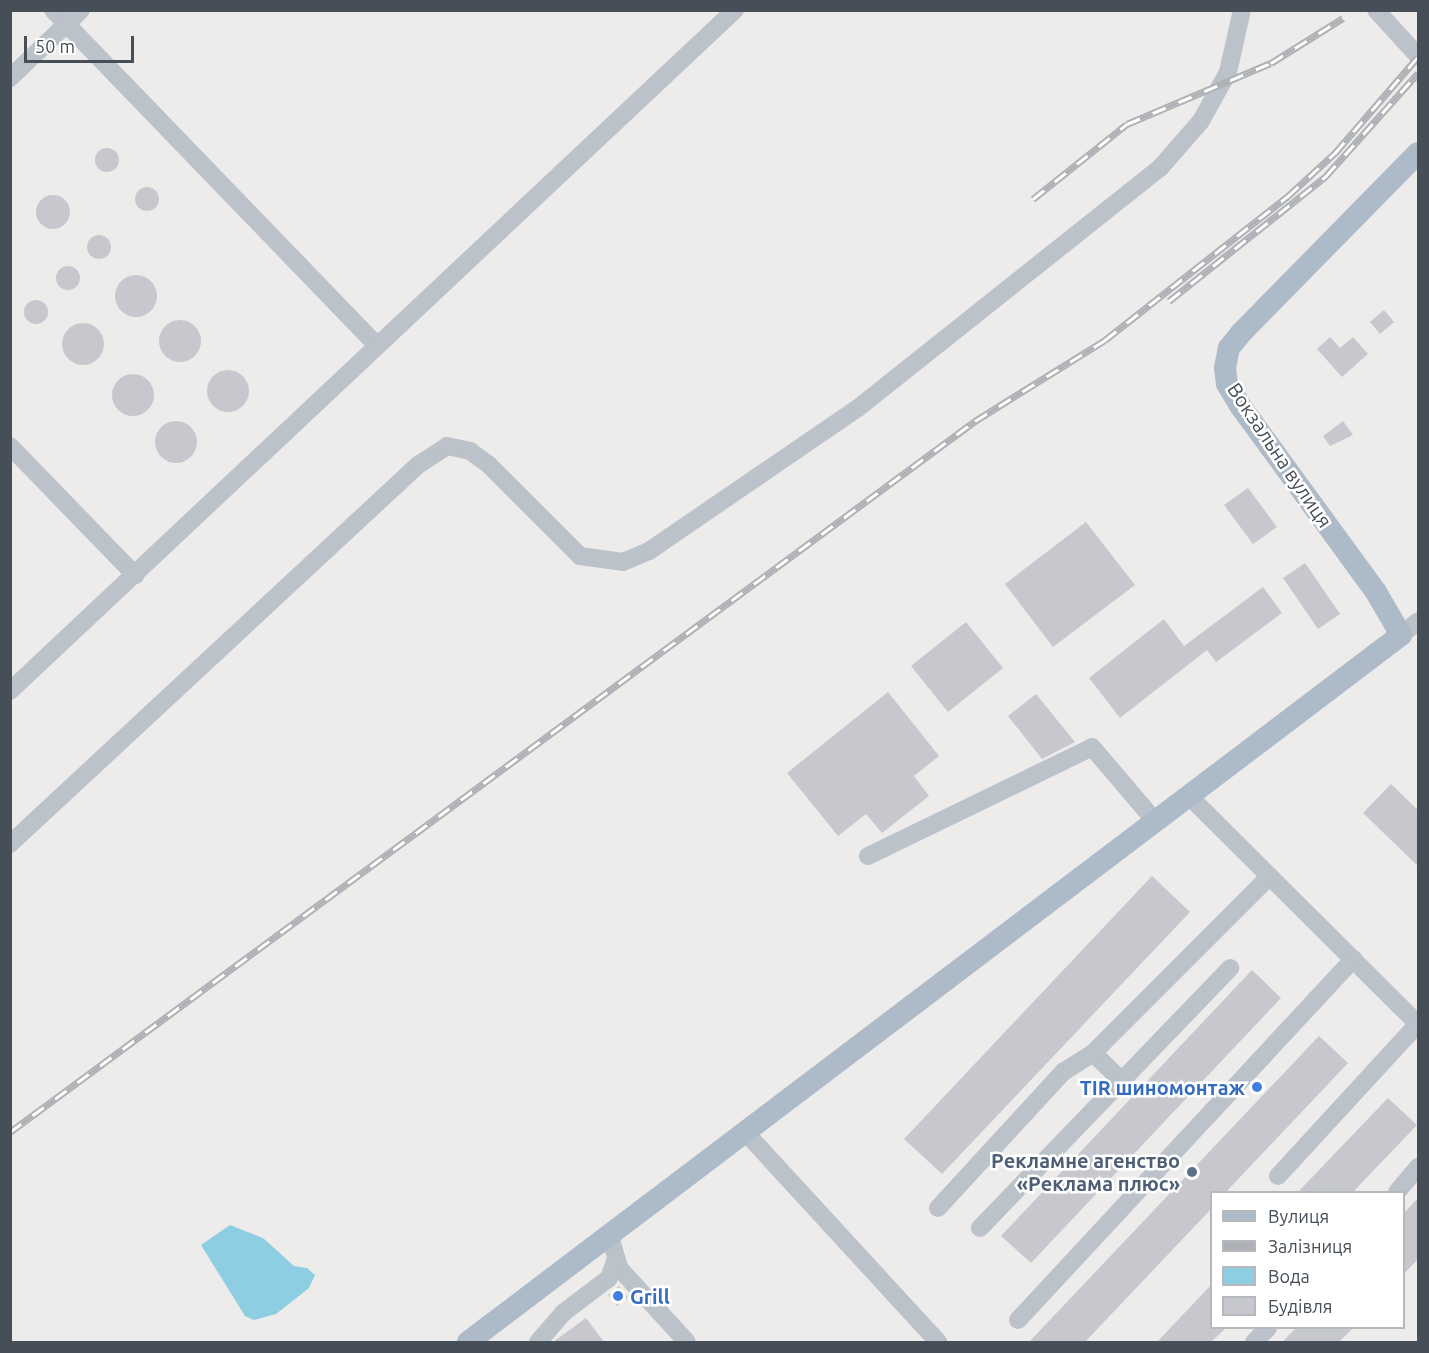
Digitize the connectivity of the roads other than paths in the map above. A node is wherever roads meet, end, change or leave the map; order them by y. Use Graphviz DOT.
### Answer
graph roads {
  1 [pos="53,10"];
  2 [pos="81,10"];
  3 [pos="735,10"];
  4 [pos="1242,10"];
  5 [pos="1376,10"];
  6 [pos="66,24"];
  7 [pos="1419,56"];
  8 [pos="10,78"];
  9 [pos="1419,153"];
  10 [pos="376,344"];
  11 [pos="10,446"];
  12 [pos="135,574"];
  13 [pos="1410,628"];
  14 [pos="10,691"];
  15 [pos="1189,796"];
  16 [pos="1155,821"];
  17 [pos="10,844"];
  18 [pos="868,856"];
  19 [pos="1270,876"];
  20 [pos="1354,959"];
  21 [pos="1230,968"];
  22 [pos="1419,1024"];
  23 [pos="1093,1053"];
  24 [pos="1122,1081"];
  25 [pos="746,1133"];
  26 [pos="1419,1167"];
  27 [pos="1278,1176"];
  28 [pos="1398,1191"];
  29 [pos="938,1208"];
  30 [pos="980,1228"];
  31 [pos="610,1236"];
  32 [pos="616,1258"];
  33 [pos="1018,1320"];
  34 [pos="1267,1329"];
  35 [pos="468,1342"];
  36 [pos="538,1342"];
  37 [pos="687,1342"];
  38 [pos="938,1342"];
  39 [pos="1254,1342"];
  1 -- 6 [label="street"];
  2 -- 6 [label="street"];
  3 -- 10 [label="street"];
  4 -- 17 [label="street"];
  5 -- 7 [label="street"];
  6 -- 8 [label="street"];
  6 -- 10 [label="street"];
  9 -- 13 [label="main road, Вокзальна вулиця"];
  10 -- 12 [label="street"];
  11 -- 12 [label="street"];
  12 -- 14 [label="street"];
  13 -- 15 [label="main road"];
  15 -- 16 [label="main road"];
  15 -- 19 [label="street"];
  16 -- 18 [label="street"];
  16 -- 25 [label="main road"];
  19 -- 20 [label="street"];
  19 -- 23 [label="street"];
  20 -- 22 [label="street"];
  20 -- 33 [label="street"];
  21 -- 24 [label="street"];
  22 -- 27 [label="street"];
  23 -- 24 [label="street"];
  23 -- 29 [label="street"];
  24 -- 30 [label="street"];
  25 -- 31 [label="main road"];
  25 -- 38 [label="street"];
  26 -- 28 [label="street"];
  31 -- 32 [label="street"];
  31 -- 35 [label="main road"];
  32 -- 36 [label="street"];
  32 -- 37 [label="street"];
  34 -- 39 [label="street"];
}
